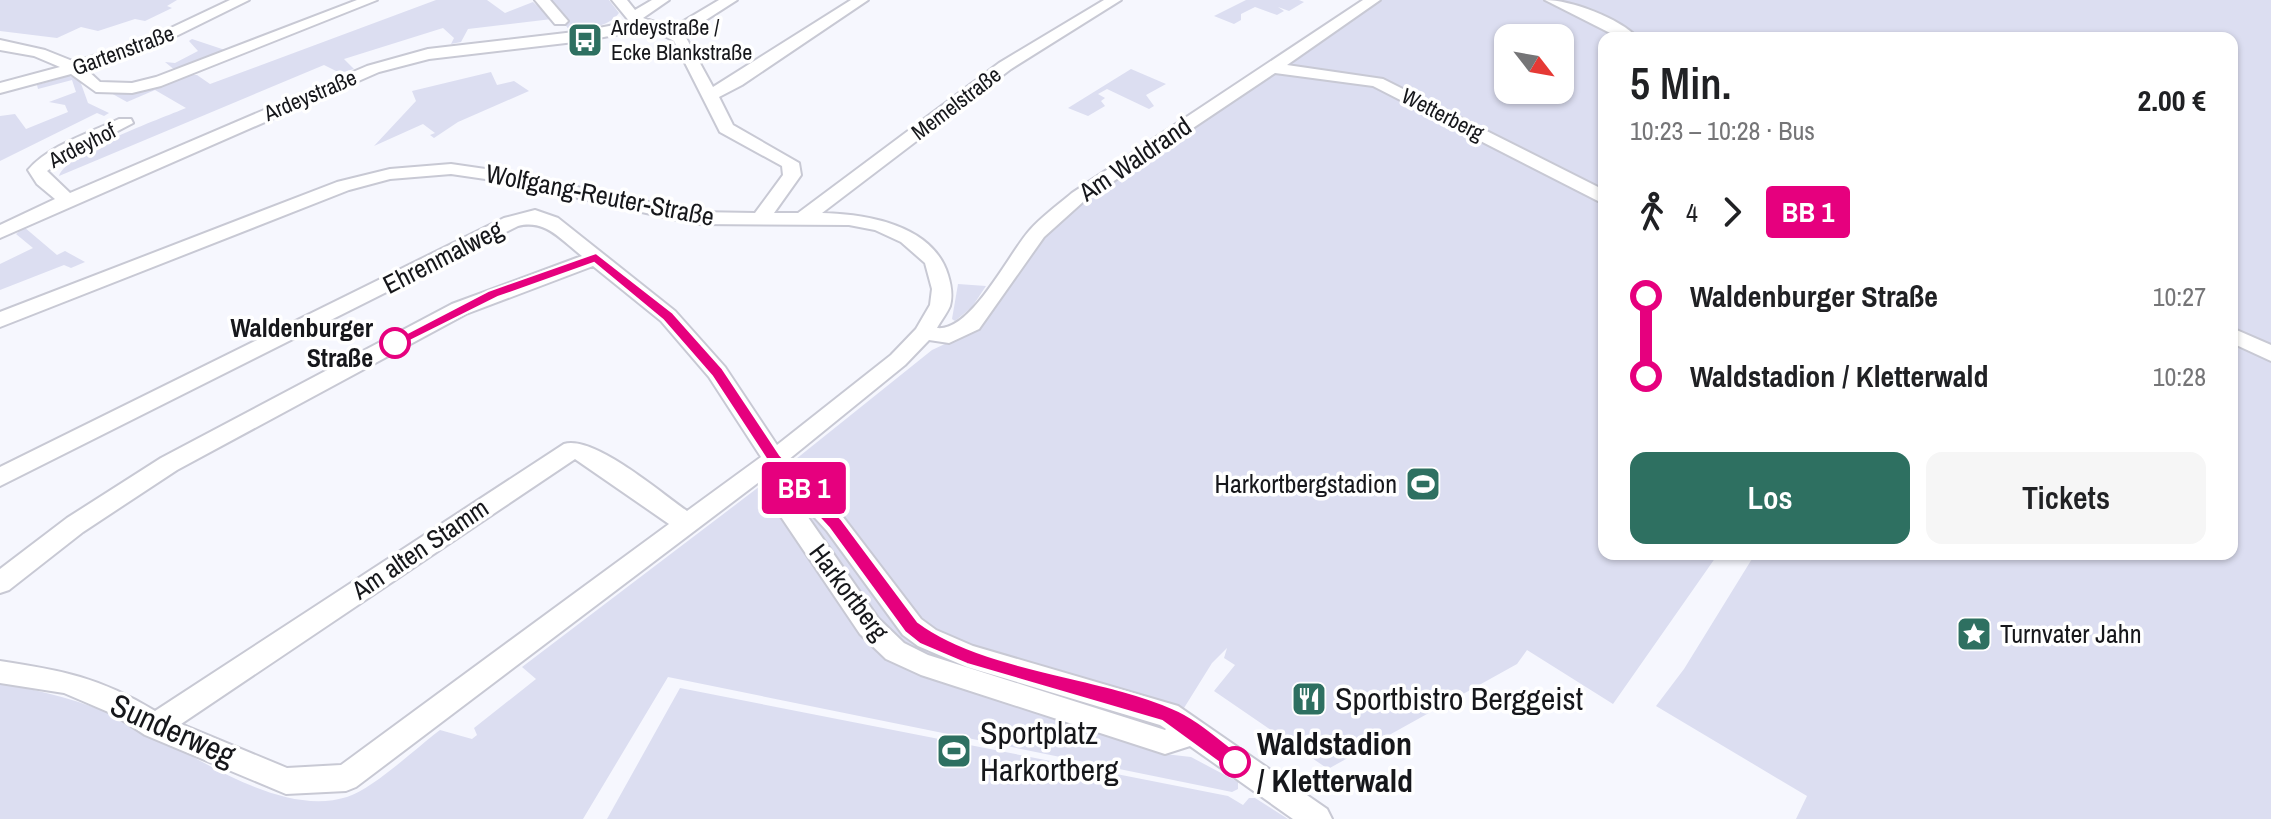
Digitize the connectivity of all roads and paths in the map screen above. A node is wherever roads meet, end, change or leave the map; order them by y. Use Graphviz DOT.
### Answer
graph roads {
  1 [pos="242,0"];
  2 [pos="370,0"];
  3 [pos="542,0"];
  4 [pos="619,0"];
  5 [pos="662,0"];
  6 [pos="730,0"];
  7 [pos="861,0"];
  8 [pos="1114,0"];
  9 [pos="1373,0"];
  10 [pos="1552,0"];
  11 [pos="638,20"];
  12 [pos="560,21"];
  13 [pos="1621,32"];
  14 [pos="674,33"];
  15 [pos="0,45"];
  16 [pos="1270,67"];
  17 [pos="71,69"];
  18 [pos="0,88"];
  19 [pos="709,96"];
  20 [pos="125,123"];
  21 [pos="1598,194"];
  22 [pos="68,200"];
  23 [pos="805,217"];
  24 [pos="761,218"];
  25 [pos="0,232"];
  26 [pos="596,258"];
  27 [pos="0,320"];
  28 [pos="924,333"];
  29 [pos="2238,338"];
  30 [pos="2271,354"];
  31 [pos="774,459"];
  32 [pos="0,477"];
  33 [pos="686,523"];
  34 [pos="0,583"];
  35 [pos="0,672"];
  36 [pos="155,726"];
  37 [pos="346,778"];
  38 [pos="1317,819"];
  1 -- 17 [label="street, Gartenstraße"];
  2 -- 17 [label="street"];
  3 -- 12 [label="street"];
  4 -- 11 [label="street"];
  5 -- 11 [label="street"];
  6 -- 14 [label="street"];
  7 -- 19 [label="street"];
  8 -- 23 [label="street, Memelstraße"];
  9 -- 16 [label="street, Am Waldrand"];
  10 -- 13 [label="street"];
  11 -- 14 [label="street, Ardeystraße"];
  11 -- 22 [label="street, Ardeystraße"];
  14 -- 19 [label="street"];
  15 -- 17 [label="street"];
  16 -- 21 [label="street, Wetterberg"];
  16 -- 28 [label="street, Am Waldrand"];
  17 -- 18 [label="street, Gartenstraße"];
  19 -- 24 [label="street"];
  20 -- 22 [label="street, Ardeyhof"];
  22 -- 25 [label="street, Ardeystraße"];
  23 -- 24 [label="street, Wolfgang-Reuter-Straße"];
  23 -- 28 [label="street, Wolfgang-Reuter-Straße"];
  24 -- 27 [label="street, Wolfgang-Reuter-Straße"];
  26 -- 31 [label="street, Ehrenmalweg"];
  26 -- 32 [label="street, Ehrenmalweg"];
  26 -- 34 [label="street"];
  28 -- 31 [label="street, Wolfgang-Reuter-Straße"];
  29 -- 30 [label="street"];
  31 -- 33 [label="street, Wolfgang-Reuter-Straße"];
  31 -- 38 [label="street, Harkortberg"];
  33 -- 36 [label="street, Am alten Stamm"];
  33 -- 37 [label="street, Wolfgang-Reuter-Straße"];
  35 -- 36 [label="street, Sunderweg"];
  36 -- 37 [label="street, Sunderweg"];
}
